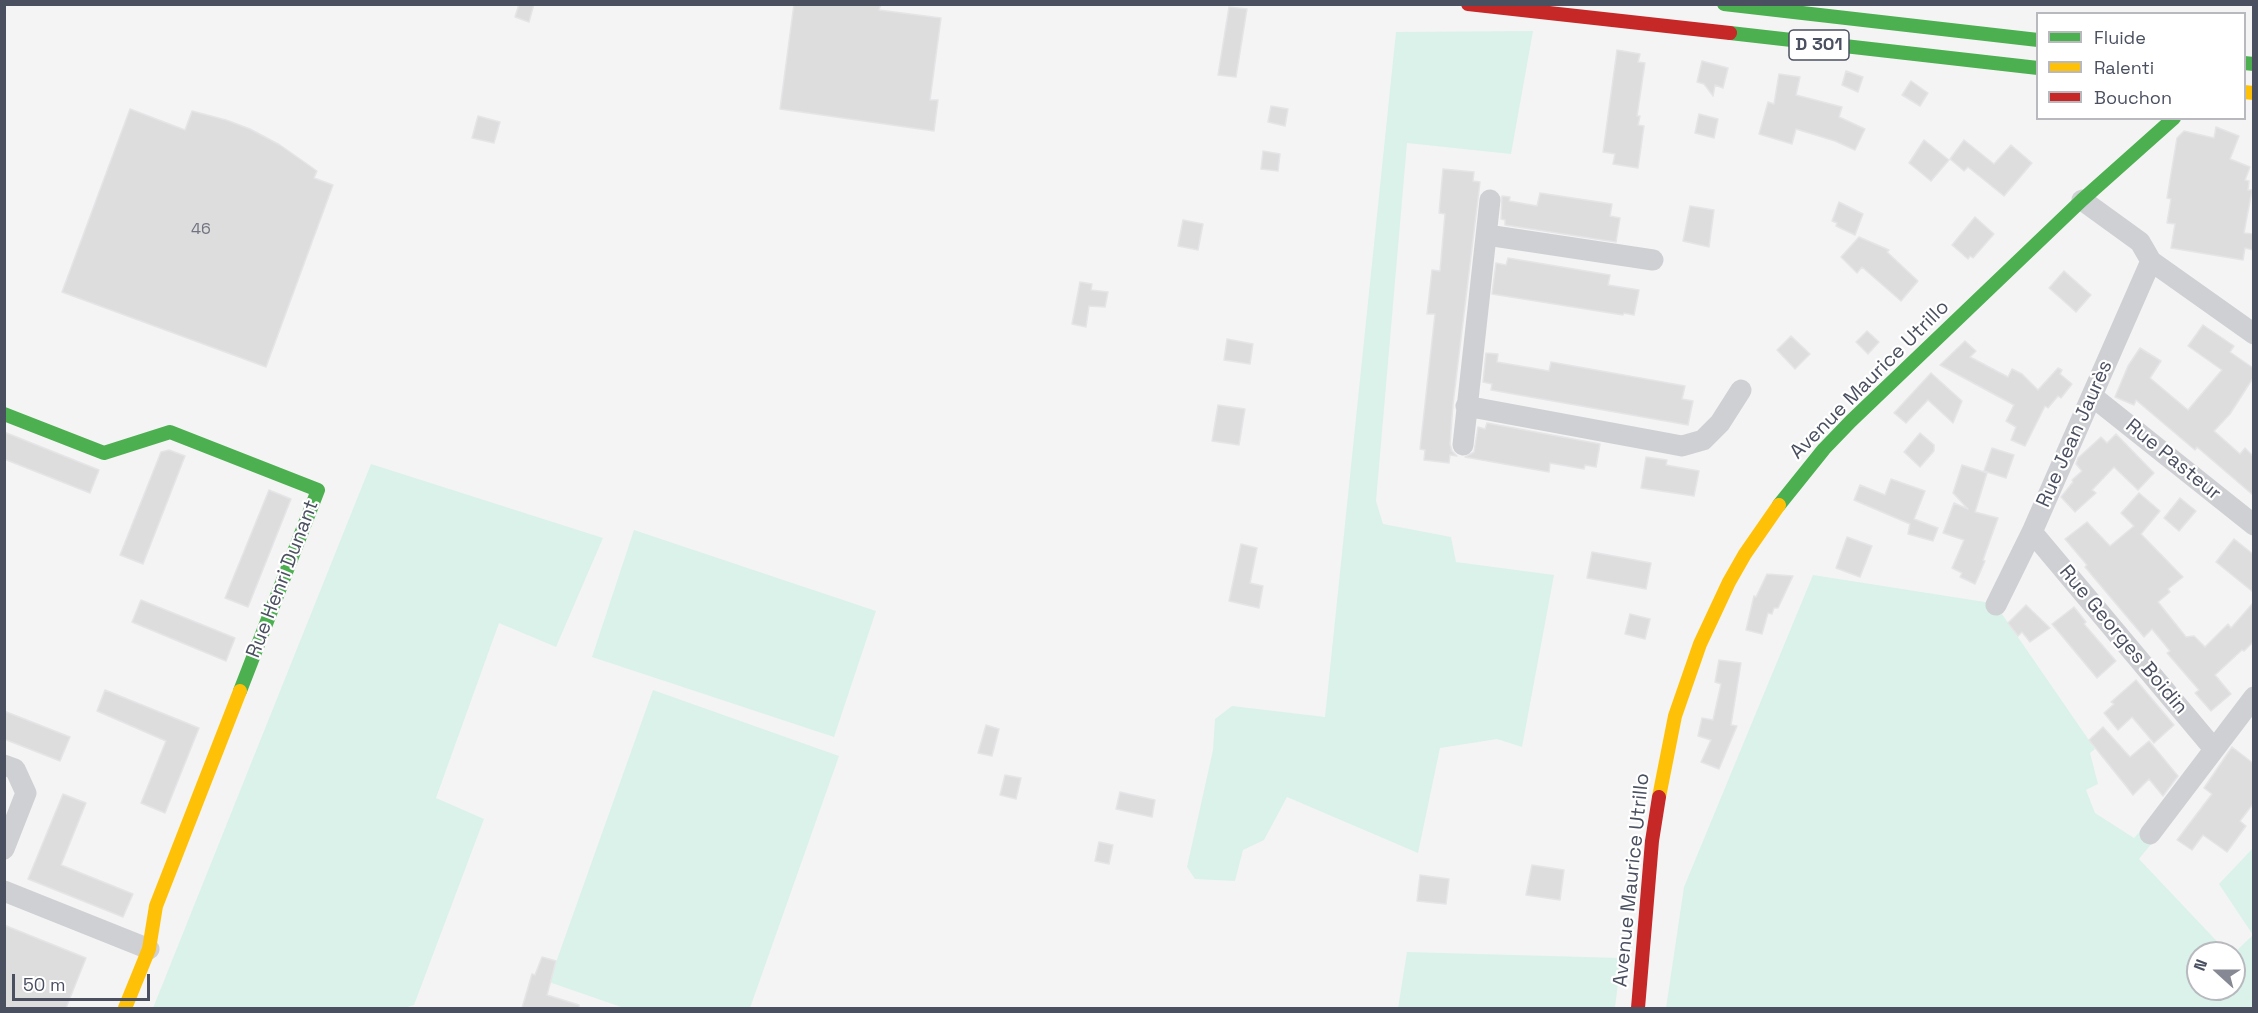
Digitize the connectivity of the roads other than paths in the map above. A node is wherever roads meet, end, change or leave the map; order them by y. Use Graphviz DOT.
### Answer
graph roads {
  1 [pos="1468,4"];
  2 [pos="1724,4"];
  3 [pos="1866,4"];
  4 [pos="1749,6"];
  5 [pos="1794,7"];
  6 [pos="1885,22"];
  7 [pos="2036,40"];
  8 [pos="1789,42"];
  9 [pos="2036,68"];
  10 [pos="2157,120"];
  11 [pos="2172,120"];
  12 [pos="2117,168"];
  13 [pos="1490,200"];
  14 [pos="2082,200"];
  15 [pos="1487,235"];
  16 [pos="1653,260"];
  17 [pos="2151,261"];
  18 [pos="2253,334"];
  19 [pos="1741,390"];
  20 [pos="2092,396"];
  21 [pos="1466,406"];
  22 [pos="4,414"];
  23 [pos="1463,445"];
  24 [pos="2253,525"];
  25 [pos="2032,532"];
  26 [pos="1996,605"];
  27 [pos="2253,697"];
  28 [pos="2214,749"];
  29 [pos="4,765"];
  30 [pos="2150,834"];
  31 [pos="4,849"];
  32 [pos="4,891"];
  33 [pos="148,949"];
  34 [pos="125,1008"];
  35 [pos="1638,1008"];
  1 -- 8 [label="main road, D 301"];
  2 -- 4 [label="main road, D 301"];
  3 -- 6 [label="main road"];
  4 -- 5 [label="main road, D 301"];
  5 -- 6 [label="main road, D 301"];
  5 -- 8 [label="main road"];
  6 -- 7 [label="main road, D 301"];
  8 -- 9 [label="main road, D 301"];
  10 -- 12 [label="main road, Avenue Maurice Utrillo"];
  11 -- 12 [label="main road, Avenue Maurice Utrillo"];
  12 -- 14 [label="main road, Avenue Maurice Utrillo"];
  13 -- 15 [label="street"];
  14 -- 17 [label="street"];
  14 -- 35 [label="main road, Avenue Maurice Utrillo"];
  15 -- 16 [label="street"];
  15 -- 21 [label="street"];
  17 -- 18 [label="street"];
  17 -- 20 [label="street, Rue Jean Jaurès"];
  19 -- 21 [label="street"];
  20 -- 24 [label="street, Rue Pasteur"];
  20 -- 25 [label="street, Rue Jean Jaurès"];
  21 -- 23 [label="street"];
  22 -- 33 [label="main road, Rue Henri Dunant"];
  25 -- 26 [label="street, Rue Jean Jaurès"];
  25 -- 28 [label="street, Rue Georges Boidin"];
  27 -- 28 [label="street"];
  28 -- 30 [label="street"];
  29 -- 31 [label="street"];
  32 -- 33 [label="street"];
  33 -- 34 [label="main road, Rue Henri Dunant"];
}
